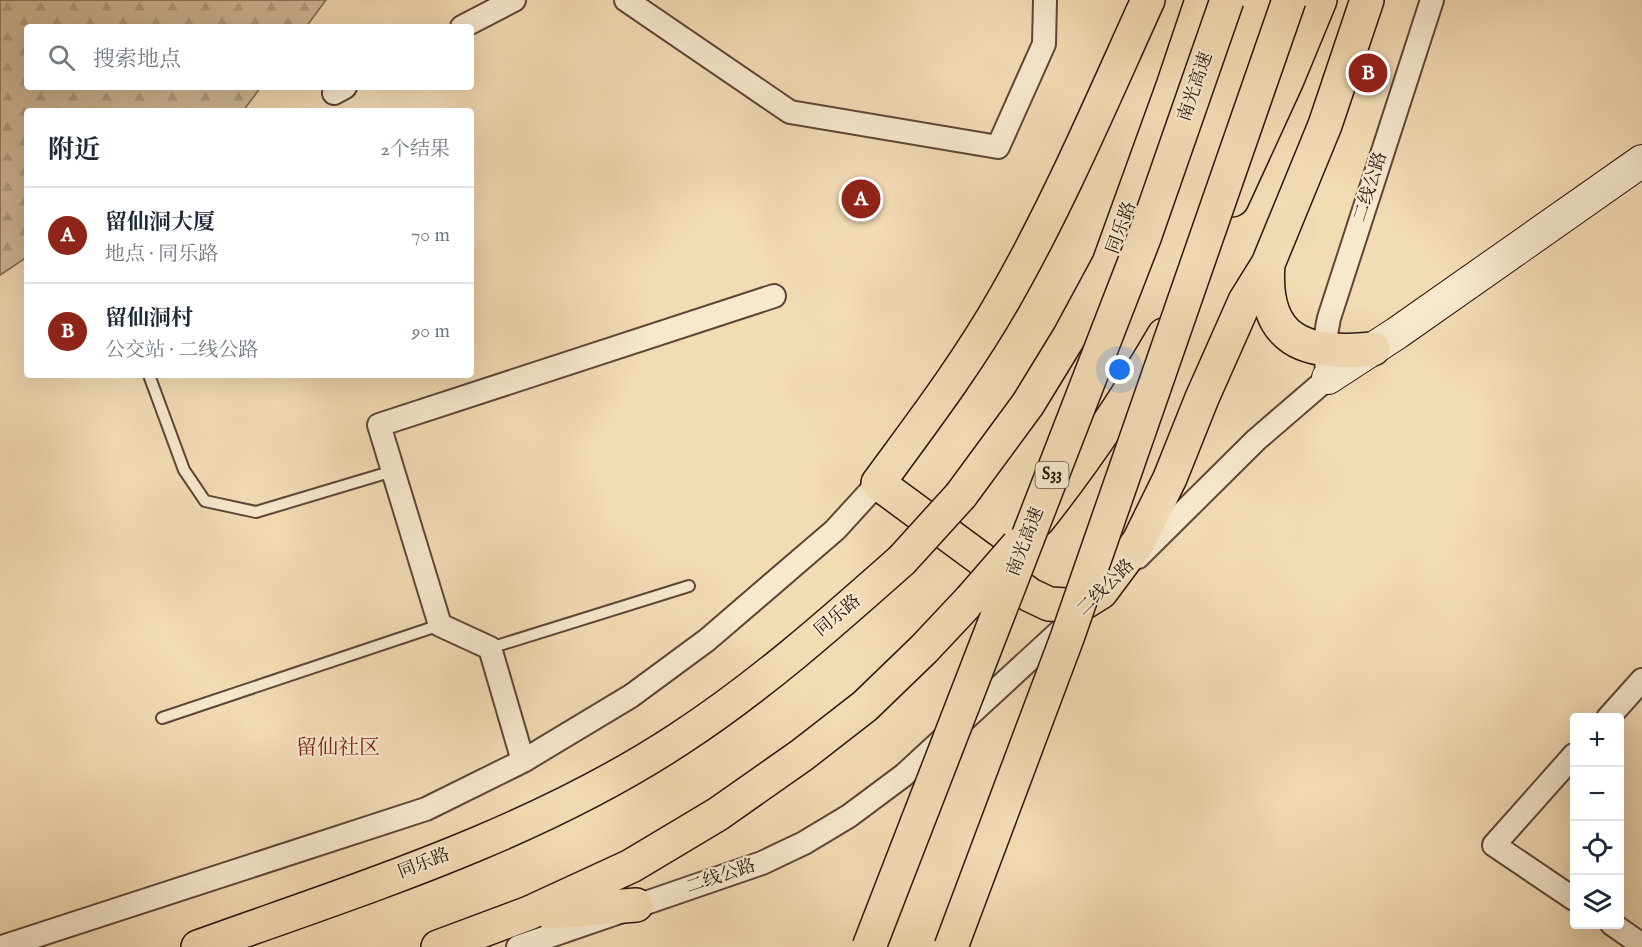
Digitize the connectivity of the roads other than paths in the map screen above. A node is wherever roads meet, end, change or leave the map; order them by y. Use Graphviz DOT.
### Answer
graph roads {
  1 [pos="514,0"];
  2 [pos="627,0"];
  3 [pos="1045,0"];
  4 [pos="1148,0"];
  5 [pos="1202,0"];
  6 [pos="1227,0"];
  7 [pos="1289,0"];
  8 [pos="1320,0"];
  9 [pos="1367,0"];
  10 [pos="1432,0"];
  11 [pos="468,24"];
  12 [pos="1642,161"];
  13 [pos="1268,264"];
  14 [pos="774,296"];
  15 [pos="1373,349"];
  16 [pos="1326,364"];
  17 [pos="150,378"];
  18 [pos="393,471"];
  19 [pos="878,483"];
  20 [pos="689,586"];
  21 [pos="1101,592"];
  22 [pos="440,626"];
  23 [pos="490,648"];
  24 [pos="1639,689"];
  25 [pos="1612,713"];
  26 [pos="162,718"];
  27 [pos="523,760"];
  28 [pos="1570,761"];
  29 [pos="1570,896"];
  30 [pos="636,905"];
  31 [pos="530,914"];
  32 [pos="1619,929"];
  33 [pos="1642,945"];
  34 [pos="2,947"];
  35 [pos="198,947"];
  36 [pos="438,947"];
  37 [pos="518,947"];
  38 [pos="869,947"];
  39 [pos="951,947"];
  1 -- 11 [label="street"];
  2 -- 3 [label="street"];
  4 -- 19 [label="main road"];
  5 -- 35 [label="main road, 同乐路, bridge"];
  6 -- 38 [label="main road, 南光高速 / S33, bridge"];
  7 -- 39 [label="main road, bridge"];
  8 -- 31 [label="main road, bridge"];
  9 -- 13 [label="main road"];
  10 -- 16 [label="street, 二线公路"];
  12 -- 15 [label="street"];
  13 -- 16 [label="main road"];
  13 -- 21 [label="main road"];
  14 -- 18 [label="street"];
  15 -- 16 [label="main road"];
  16 -- 21 [label="street, 二线公路"];
  17 -- 18 [label="lane"];
  18 -- 22 [label="street"];
  19 -- 21 [label="main road"];
  19 -- 27 [label="street"];
  20 -- 23 [label="lane"];
  21 -- 30 [label="street, 二线公路"];
  22 -- 23 [label="street"];
  22 -- 26 [label="lane"];
  23 -- 27 [label="street"];
  24 -- 25 [label="street"];
  27 -- 34 [label="street"];
  28 -- 29 [label="street"];
  30 -- 31 [label="main road"];
  30 -- 37 [label="street, 二线公路"];
  31 -- 36 [label="main road"];
  32 -- 33 [label="street"];
}
